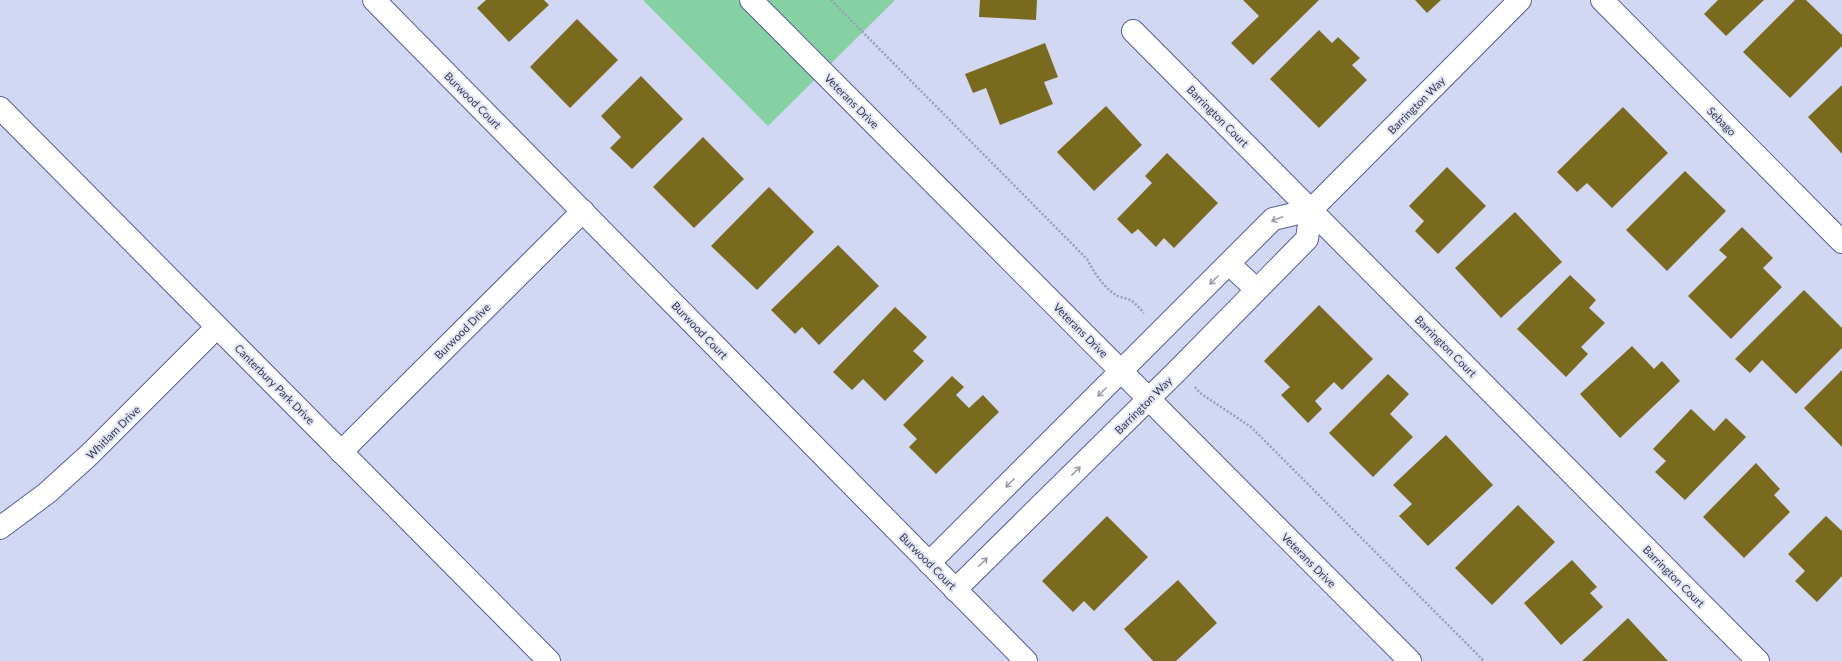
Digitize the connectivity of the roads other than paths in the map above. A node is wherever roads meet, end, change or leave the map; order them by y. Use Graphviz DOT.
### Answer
graph roads {
  1 [pos="374,0"];
  2 [pos="751,0"];
  3 [pos="1520,0"];
  4 [pos="1602,0"];
  5 [pos="1133,31"];
  6 [pos="0,108"];
  7 [pos="1311,210"];
  8 [pos="583,211"];
  9 [pos="1307,239"];
  10 [pos="1842,242"];
  11 [pos="1229,264"];
  12 [pos="1256,289"];
  13 [pos="218,327"];
  14 [pos="1201,345"];
  15 [pos="1122,372"];
  16 [pos="1149,399"];
  17 [pos="342,452"];
  18 [pos="0,528"];
  19 [pos="929,563"];
  20 [pos="955,590"];
  21 [pos="550,661"];
  22 [pos="1026,661"];
  23 [pos="1410,661"];
  24 [pos="1758,661"];
  1 -- 8 [label="street, Burwood Court"];
  2 -- 15 [label="street, Veterans Drive"];
  3 -- 7 [label="street, Barrington Way"];
  4 -- 10 [label="street, Sebago"];
  5 -- 7 [label="street, Barrington Court"];
  6 -- 13 [label="street, Canterbury Park Drive"];
  7 -- 9 [label="street"];
  7 -- 11 [label="street, one-way"];
  7 -- 24 [label="street, Barrington Court"];
  8 -- 17 [label="street, Burwood Drive"];
  8 -- 19 [label="street, Burwood Court"];
  9 -- 12 [label="street, Barrington Way"];
  9 -- 14 [label="street"];
  11 -- 12 [label="street"];
  11 -- 15 [label="street, one-way"];
  12 -- 14 [label="street, Barrington Way"];
  13 -- 17 [label="street, Canterbury Park Drive"];
  13 -- 18 [label="street, Whitlam Drive"];
  14 -- 16 [label="street, Barrington Way"];
  15 -- 16 [label="street, Veterans Drive"];
  15 -- 19 [label="street, one-way"];
  20 -- 16 [label="street, Barrington Way, one-way"];
  16 -- 23 [label="street, Veterans Drive"];
  17 -- 21 [label="street, Canterbury Park Drive"];
  19 -- 20 [label="street, Burwood Court"];
  20 -- 22 [label="street, Burwood Court"];
}
